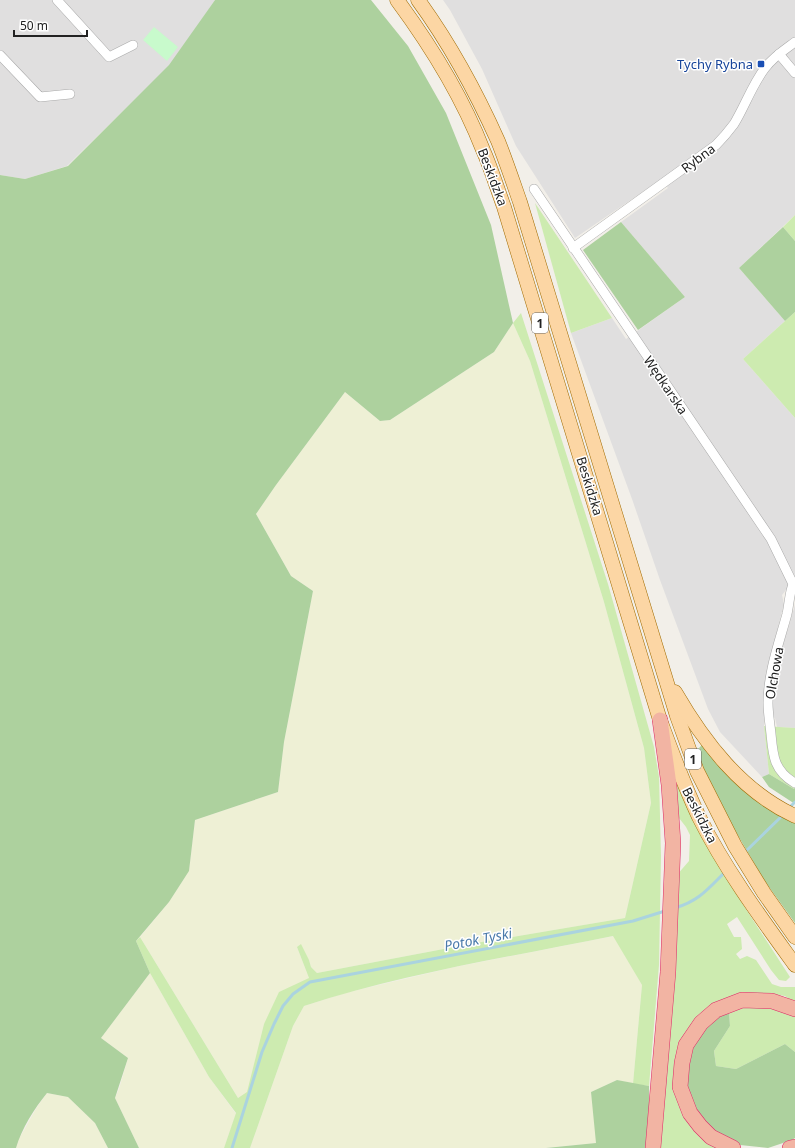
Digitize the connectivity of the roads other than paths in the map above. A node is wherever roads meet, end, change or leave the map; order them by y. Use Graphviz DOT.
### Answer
graph roads {
  1 [pos="57,0"];
  2 [pos="397,0"];
  3 [pos="418,0"];
  4 [pos="795,42"];
  5 [pos="133,45"];
  6 [pos="779,54"];
  7 [pos="0,55"];
  8 [pos="795,72"];
  9 [pos="70,94"];
  10 [pos="534,189"];
  11 [pos="573,248"];
  12 [pos="794,583"];
  13 [pos="662,668"];
  14 [pos="660,720"];
  15 [pos="795,783"];
  16 [pos="793,815"];
  17 [pos="795,937"];
  18 [pos="795,966"];
  19 [pos="795,1009"];
  20 [pos="795,1147"];
  21 [pos="653,1148"];
  22 [pos="734,1148"];
  23 [pos="790,1148"];
  1 -- 5 [label="street"];
  2 -- 14 [label="main road, Beskidzka / 1"];
  3 -- 13 [label="main road, Beskidzka / 1"];
  4 -- 6 [label="street, Rybna"];
  6 -- 8 [label="street"];
  6 -- 11 [label="street, Rybna"];
  7 -- 9 [label="street"];
  10 -- 11 [label="street, Wędkarska"];
  11 -- 12 [label="street, Wędkarska"];
  12 -- 15 [label="street, Olchowa"];
  13 -- 16 [label="main road"];
  13 -- 17 [label="main road, Beskidzka / 1"];
  14 -- 18 [label="main road, Beskidzka / 1"];
  14 -- 21 [label="highway"];
  19 -- 22 [label="highway"];
  20 -- 23 [label="highway"];
}
